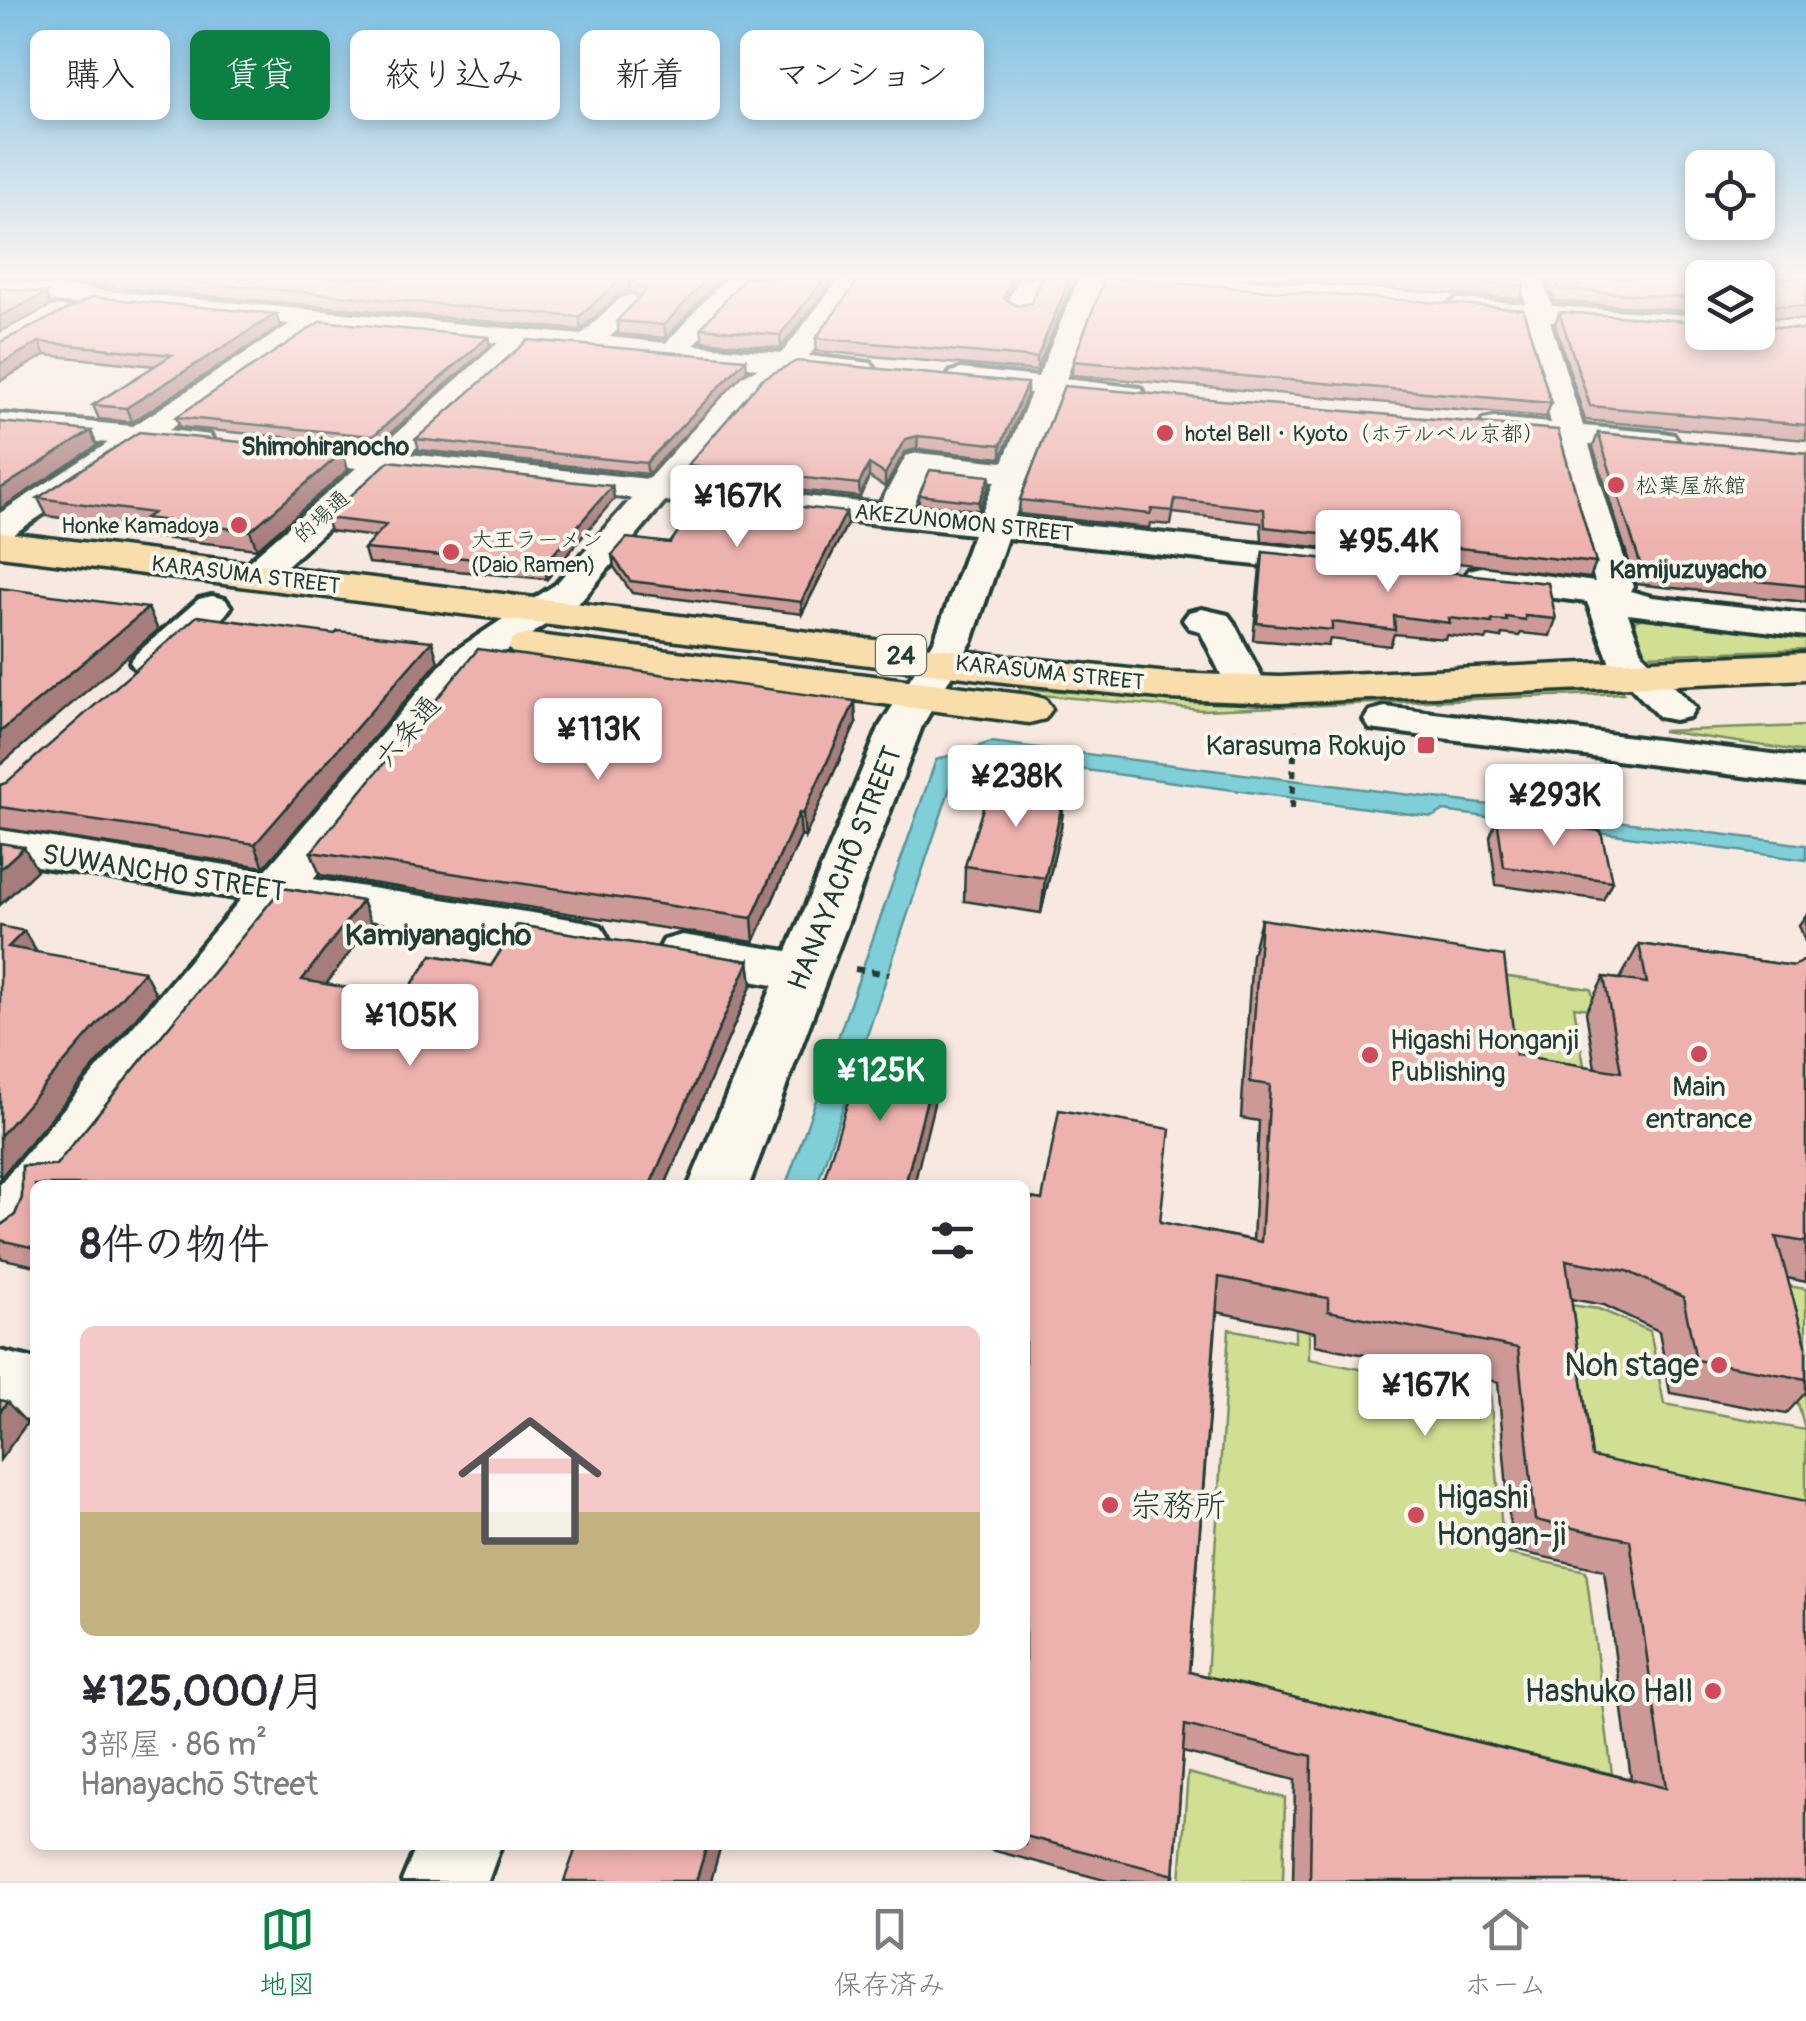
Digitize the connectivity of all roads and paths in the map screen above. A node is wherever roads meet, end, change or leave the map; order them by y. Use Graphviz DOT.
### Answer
graph roads {
  1 [pos="244,366"];
  2 [pos="490,366"];
  3 [pos="784,366"];
  4 [pos="821,366"];
  5 [pos="1059,366"];
  6 [pos="1549,366"];
  7 [pos="881,371"];
  8 [pos="938,376"];
  9 [pos="1050,386"];
  10 [pos="1166,397"];
  11 [pos="0,423"];
  12 [pos="1473,425"];
  13 [pos="1569,434"];
  14 [pos="134,436"];
  15 [pos="1685,444"];
  16 [pos="384,460"];
  17 [pos="1015,473"];
  18 [pos="654,489"];
  19 [pos="892,514"];
  20 [pos="994,526"];
  21 [pos="0,528"];
  22 [pos="0,544"];
  23 [pos="1366,566"];
  24 [pos="1444,574"];
  25 [pos="254,575"];
  26 [pos="0,582"];
  27 [pos="1603,595"];
  28 [pos="212,607"];
  29 [pos="542,610"];
  30 [pos="1195,623"];
  31 [pos="1806,626"];
  32 [pos="493,643"];
  33 [pos="1806,666"];
  34 [pos="1640,673"];
  35 [pos="930,679"];
  36 [pos="1231,688"];
  37 [pos="117,691"];
  38 [pos="1806,704"];
  39 [pos="1674,708"];
  40 [pos="1385,720"];
  41 [pos="1295,722"];
  42 [pos="1806,771"];
  43 [pos="1292,783"];
  44 [pos="1532,807"];
  45 [pos="1292,809"];
  46 [pos="1535,830"];
  47 [pos="0,845"];
  48 [pos="275,891"];
  49 [pos="859,970"];
  50 [pos="802,971"];
  51 [pos="889,974"];
  52 [pos="38,1180"];
  53 [pos="721,1180"];
  54 [pos="30,1190"];
  55 [pos="0,1227"];
  56 [pos="0,1382"];
  57 [pos="30,1389"];
  58 [pos="457,1850"];
  59 [pos="444,1881"];
  1 -- 14 [label="street"];
  2 -- 16 [label="street, 的場通"];
  3 -- 18 [label="street, 六条通"];
  4 -- 7 [label="street"];
  5 -- 9 [label="street, HANAYACHŌ STREET"];
  6 -- 13 [label="street"];
  8 -- 9 [label="street"];
  9 -- 10 [label="street"];
  9 -- 17 [label="street, HANAYACHŌ STREET"];
  11 -- 14 [label="street, AKEZUNOMON STREET"];
  12 -- 13 [label="street"];
  13 -- 15 [label="street"];
  13 -- 27 [label="street"];
  14 -- 16 [label="street, AKEZUNOMON STREET"];
  14 -- 21 [label="street"];
  16 -- 18 [label="street, AKEZUNOMON STREET"];
  16 -- 25 [label="street, 的場通"];
  17 -- 19 [label="street"];
  17 -- 20 [label="street, HANAYACHŌ STREET"];
  18 -- 19 [label="street, AKEZUNOMON STREET"];
  18 -- 29 [label="street, 六条通"];
  19 -- 20 [label="street, AKEZUNOMON STREET"];
  20 -- 23 [label="street, AKEZUNOMON STREET"];
  20 -- 35 [label="street, HANAYACHŌ STREET"];
  22 -- 25 [label="highway, KARASUMA STREET / 24"];
  24 -- 27 [label="street"];
  25 -- 29 [label="highway, KARASUMA STREET / 24"];
  26 -- 28 [label="highway, KARASUMA STREET / 24"];
  27 -- 31 [label="street"];
  27 -- 34 [label="street"];
  28 -- 32 [label="highway, KARASUMA STREET / 24"];
  28 -- 37 [label="street"];
  29 -- 32 [label="street, 六条通"];
  29 -- 35 [label="highway, KARASUMA STREET / 24"];
  30 -- 36 [label="street"];
  32 -- 35 [label="highway, KARASUMA STREET / 24"];
  32 -- 48 [label="street, 六条通"];
  33 -- 34 [label="highway, KARASUMA STREET / 24"];
  34 -- 36 [label="highway, KARASUMA STREET / 24"];
  34 -- 39 [label="street"];
  35 -- 36 [label="highway, KARASUMA STREET / 24"];
  35 -- 41 [label="highway, KARASUMA STREET / 24"];
  35 -- 50 [label="street, HANAYACHŌ STREET"];
  38 -- 39 [label="highway, KARASUMA STREET / 24"];
  39 -- 40 [label="highway, KARASUMA STREET / 24"];
  40 -- 41 [label="highway, KARASUMA STREET / 24"];
  40 -- 42 [label="street"];
  41 -- 43 [label="path"];
  43 -- 45 [label="path"];
  44 -- 46 [label="path"];
  47 -- 48 [label="street, SUWANCHO STREET"];
  48 -- 50 [label="street, SUWANCHO STREET"];
  48 -- 52 [label="street, 六条通"];
  49 -- 51 [label="path"];
  50 -- 53 [label="street, HANAYACHŌ STREET"];
  54 -- 55 [label="street, 六条通"];
  56 -- 57 [label="street"];
  58 -- 59 [label="street"];
}
